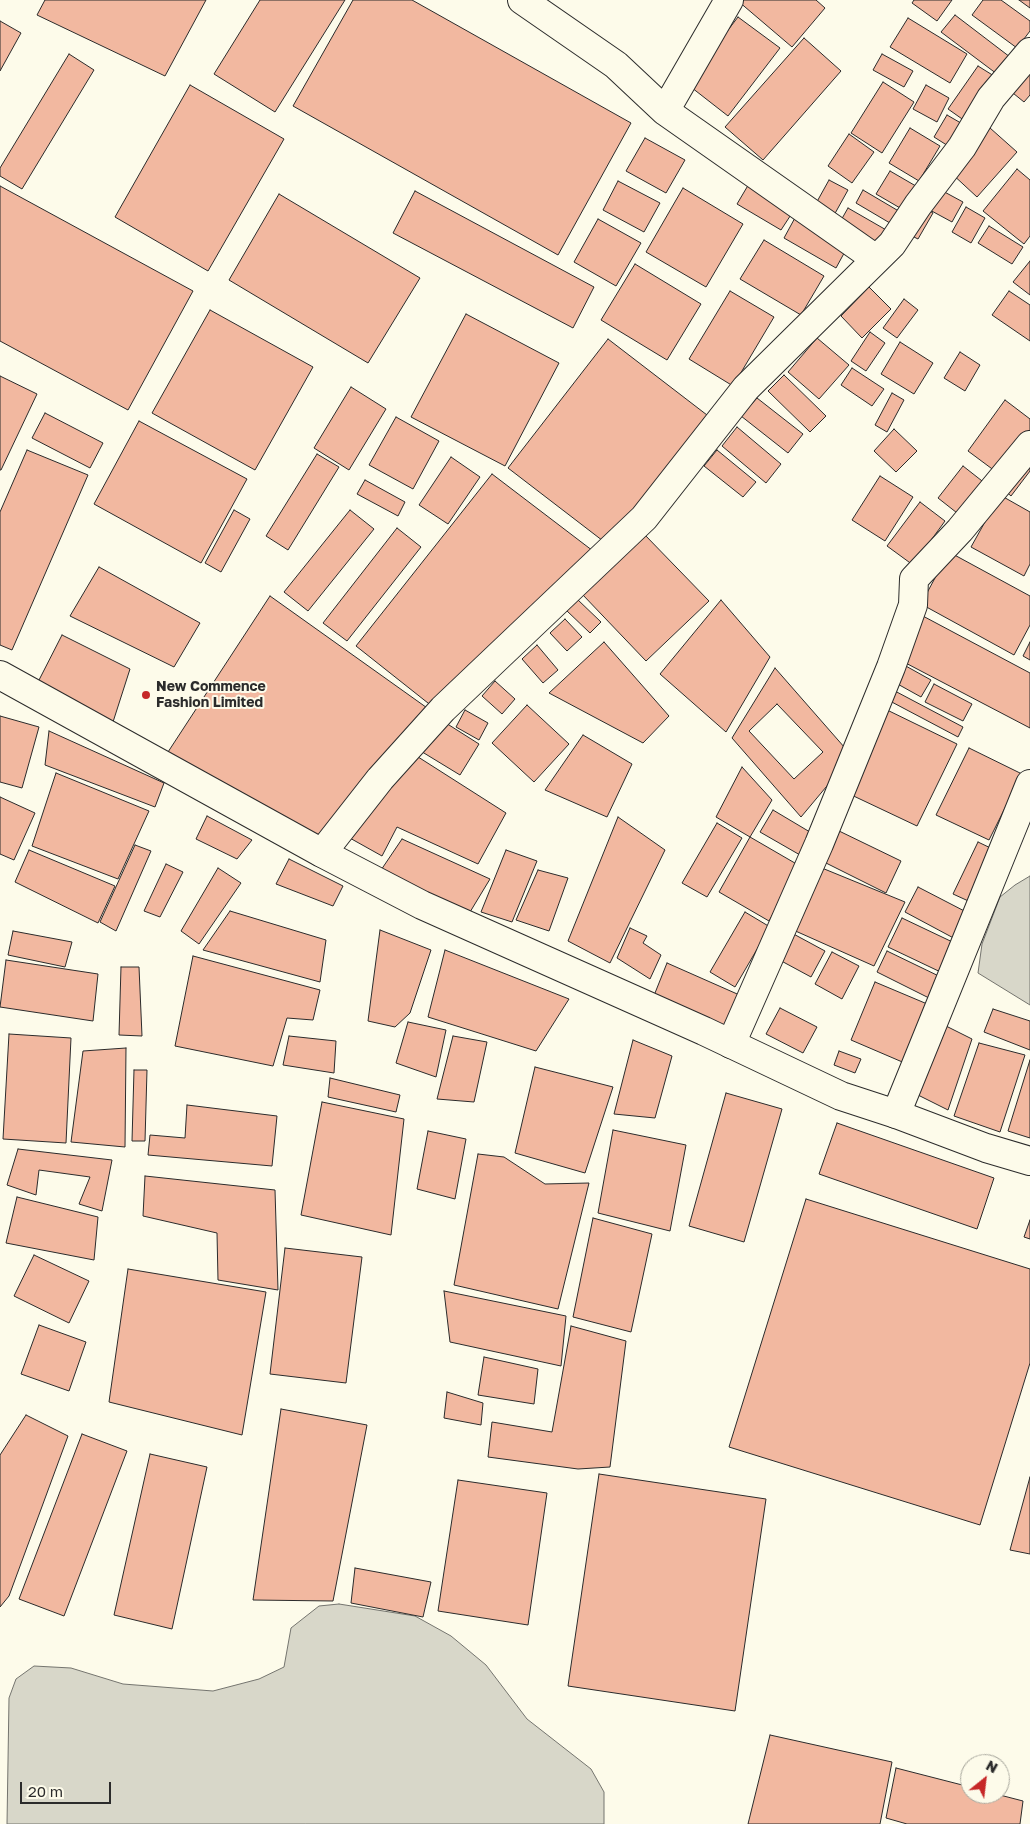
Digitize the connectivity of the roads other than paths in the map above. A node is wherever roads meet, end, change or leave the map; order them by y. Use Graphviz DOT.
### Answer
graph roads {
  1 [pos="522,0"];
  2 [pos="729,0"];
  3 [pos="1030,52"];
  4 [pos="665,111"];
  5 [pos="876,259"];
  6 [pos="1030,445"];
  7 [pos="0,675"];
  8 [pos="1030,784"];
  9 [pos="322,853"];
  10 [pos="731,1044"];
  11 [pos="896,1114"];
  12 [pos="1030,1161"];
  1 -- 4 [label="street"];
  2 -- 4 [label="street"];
  3 -- 5 [label="street"];
  4 -- 5 [label="street"];
  5 -- 9 [label="street"];
  6 -- 10 [label="street"];
  7 -- 9 [label="street"];
  8 -- 11 [label="street"];
  9 -- 10 [label="street"];
  10 -- 11 [label="street"];
  11 -- 12 [label="street"];
}
